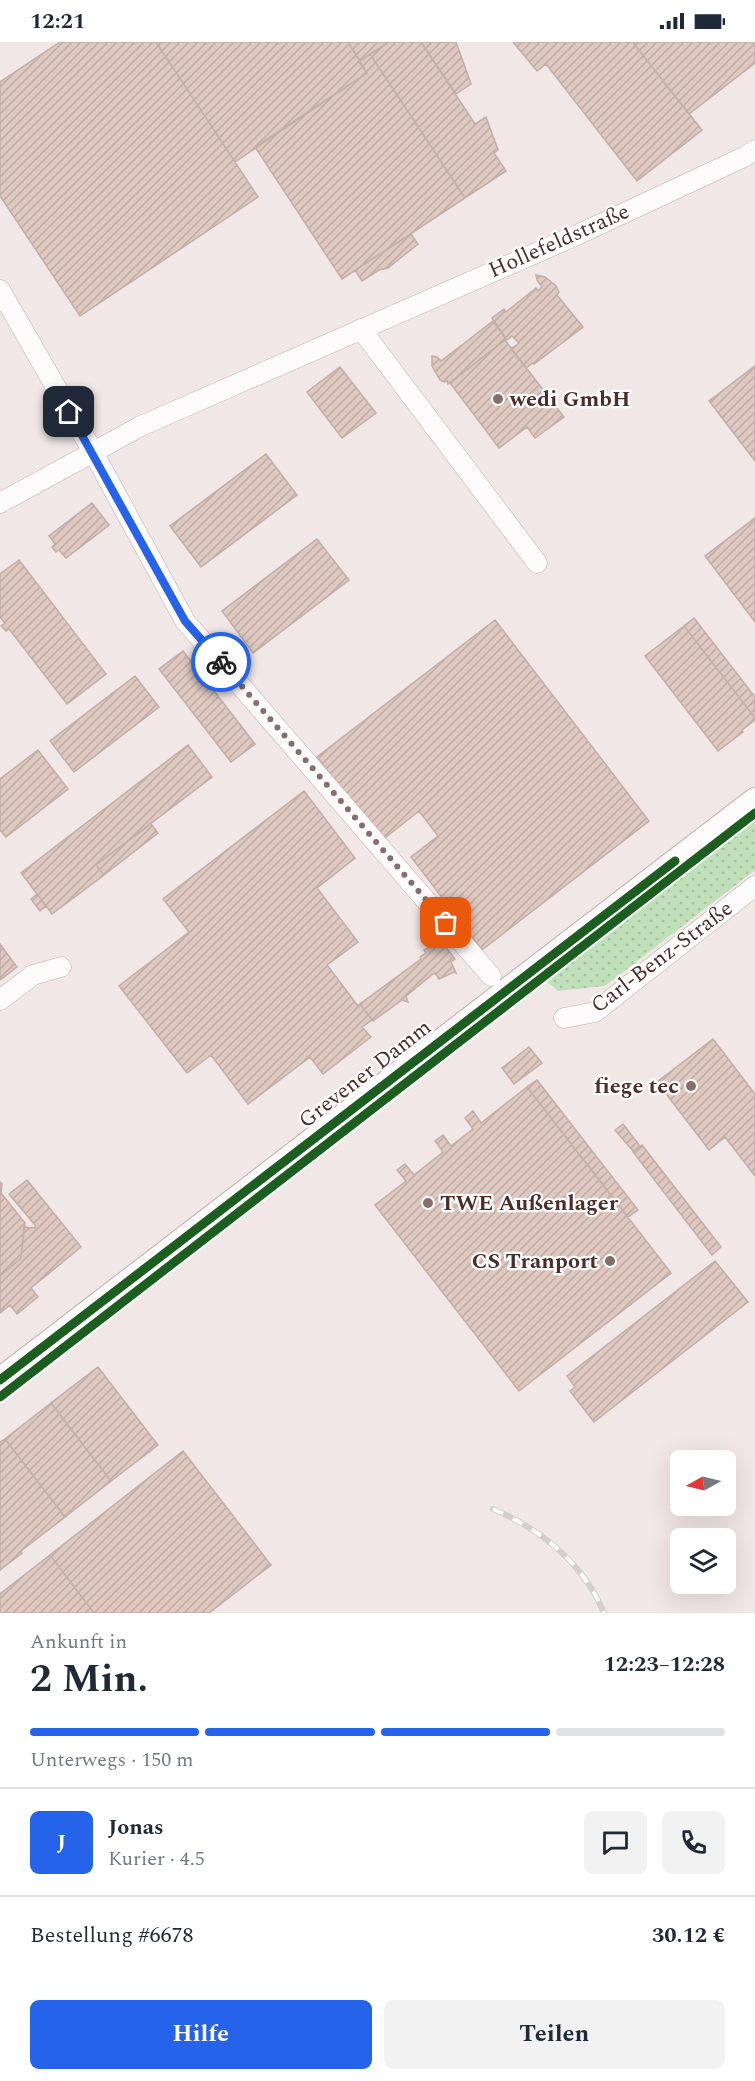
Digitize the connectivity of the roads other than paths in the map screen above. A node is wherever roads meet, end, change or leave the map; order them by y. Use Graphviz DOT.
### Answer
graph roads {
  1 [pos="755,150"];
  2 [pos="0,290"];
  3 [pos="361,329"];
  4 [pos="93,452"];
  5 [pos="0,503"];
  6 [pos="537,563"];
  7 [pos="755,800"];
  8 [pos="755,886"];
  9 [pos="61,967"];
  10 [pos="491,976"];
  11 [pos="0,1000"];
  12 [pos="564,1018"];
  13 [pos="0,1380"];
  1 -- 3 [label="street, Hollefeldstraße"];
  2 -- 4 [label="street"];
  3 -- 4 [label="street, Hollefeldstraße"];
  3 -- 6 [label="street"];
  4 -- 5 [label="street, Hollefeldstraße"];
  4 -- 10 [label="street"];
  7 -- 13 [label="main road, Grevener Damm"];
  8 -- 12 [label="street, Carl-Benz-Straße"];
  9 -- 11 [label="street"];
}
